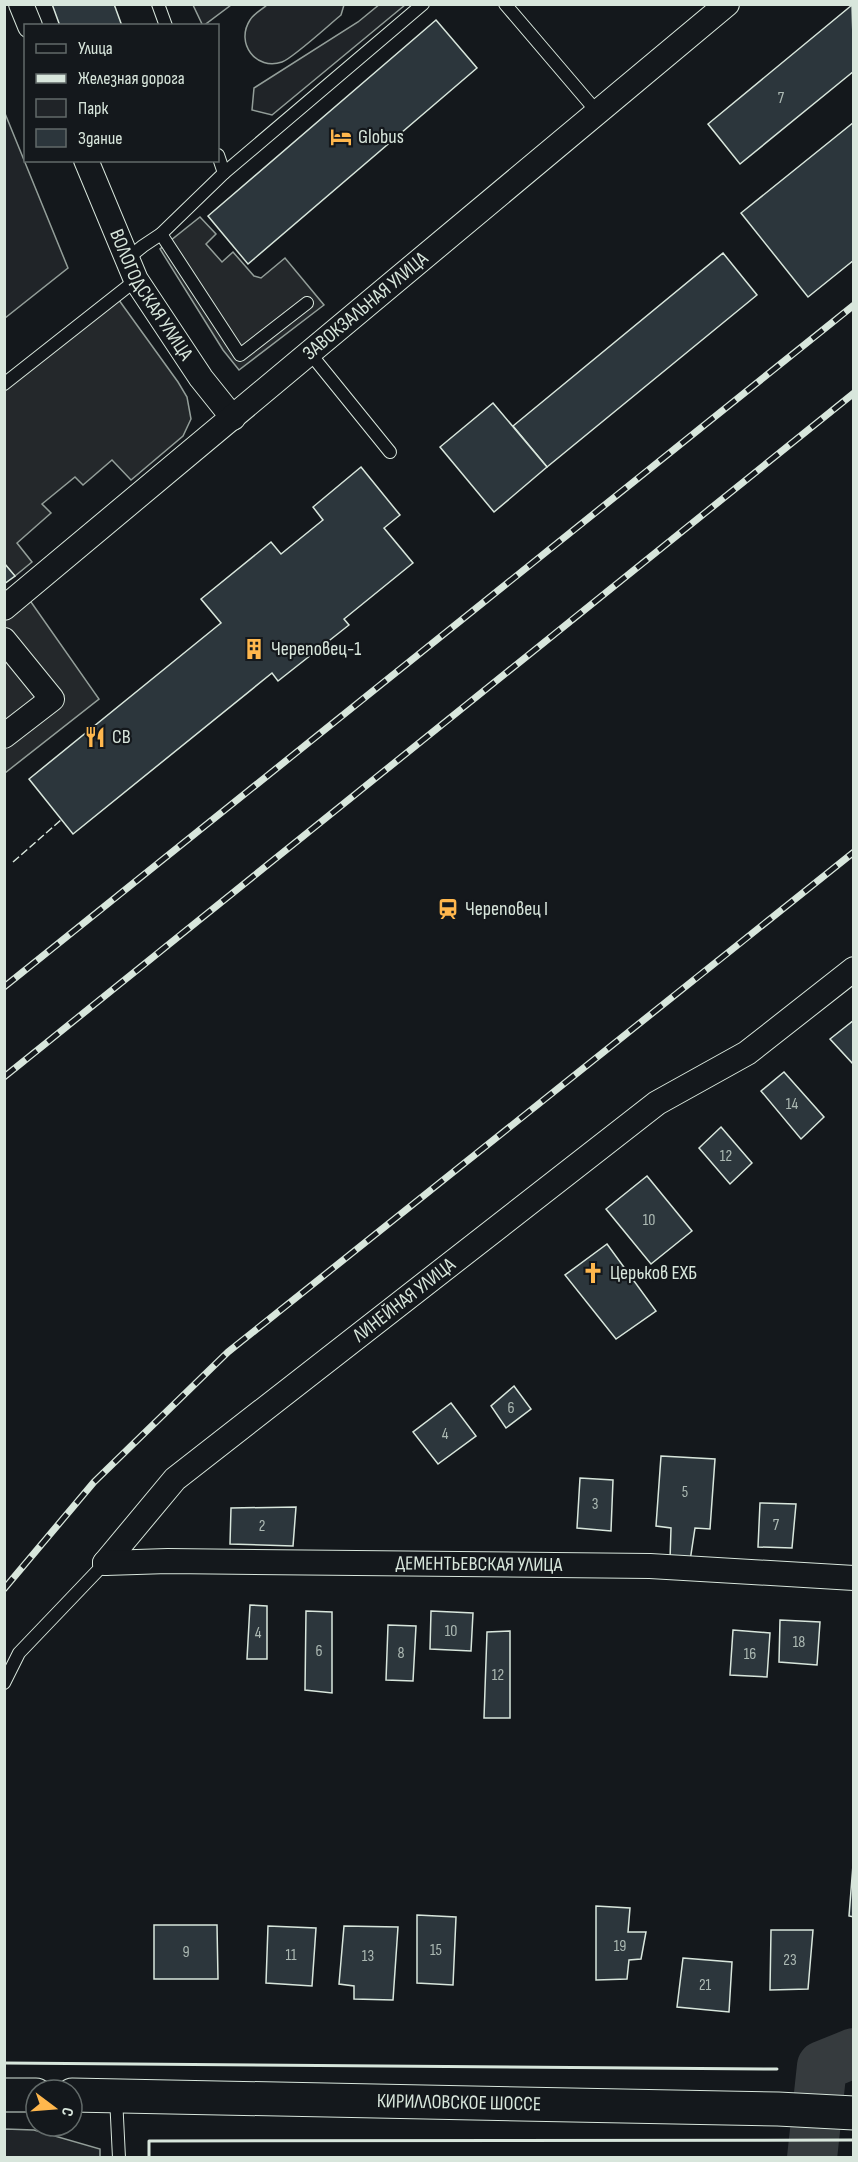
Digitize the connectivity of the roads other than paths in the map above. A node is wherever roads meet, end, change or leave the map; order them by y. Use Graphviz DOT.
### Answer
graph roads {
  1 [pos="21,4"];
  2 [pos="158,4"];
  3 [pos="423,4"];
  4 [pos="505,4"];
  5 [pos="727,4"];
  6 [pos="29,24"];
  7 [pos="165,24"];
  8 [pos="598,113"];
  9 [pos="219,158"];
  10 [pos="87,162"];
  11 [pos="224,173"];
  12 [pos="161,234"];
  13 [pos="132,269"];
  14 [pos="307,303"];
  15 [pos="309,352"];
  16 [pos="4,384"];
  17 [pos="233,418"];
  18 [pos="390,452"];
  19 [pos="4,608"];
  20 [pos="4,640"];
  21 [pos="4,736"];
  22 [pos="854,969"];
  23 [pos="105,1563"];
  24 [pos="854,1578"];
  25 [pos="4,1683"];
  26 [pos="4,2095"];
  27 [pos="24,2095"];
  28 [pos="84,2095"];
  29 [pos="116,2096"];
  30 [pos="850,2113"];
  31 [pos="118,2157"];
  1 -- 6 [label="street"];
  2 -- 7 [label="lane"];
  3 -- 11 [label="lane"];
  4 -- 8 [label="lane"];
  5 -- 8 [label="street, ЗАВОКЗАЛЬНАЯ УЛИЦА"];
  8 -- 15 [label="street, ЗАВОКЗАЛЬНАЯ УЛИЦА"];
  9 -- 11 [label="lane"];
  10 -- 13 [label="street, ВОЛОГОДСКАЯ УЛИЦА"];
  11 -- 12 [label="lane"];
  12 -- 13 [label="lane"];
  12 -- 14 [label="lane"];
  13 -- 16 [label="lane"];
  13 -- 17 [label="street, ВОЛОГОДСКАЯ УЛИЦА"];
  15 -- 17 [label="street, ЗАВОКЗАЛЬНАЯ УЛИЦА"];
  15 -- 18 [label="lane"];
  17 -- 19 [label="street, ЗАВОКЗАЛЬНАЯ УЛИЦА"];
  20 -- 21 [label="street"];
  22 -- 23 [label="street, ЛИНЕЙНАЯ УЛИЦА"];
  23 -- 24 [label="street, ДЕМЕНТЬЕВСКАЯ УЛИЦА"];
  23 -- 25 [label="lane, ЛИНЕЙНАЯ УЛИЦА"];
  26 -- 27 [label="main road"];
  28 -- 29 [label="main road, КИРИЛЛОВСКОЕ ШОССЕ"];
  29 -- 30 [label="main road, КИРИЛЛОВСКОЕ ШОССЕ"];
  29 -- 31 [label="lane"];
}
